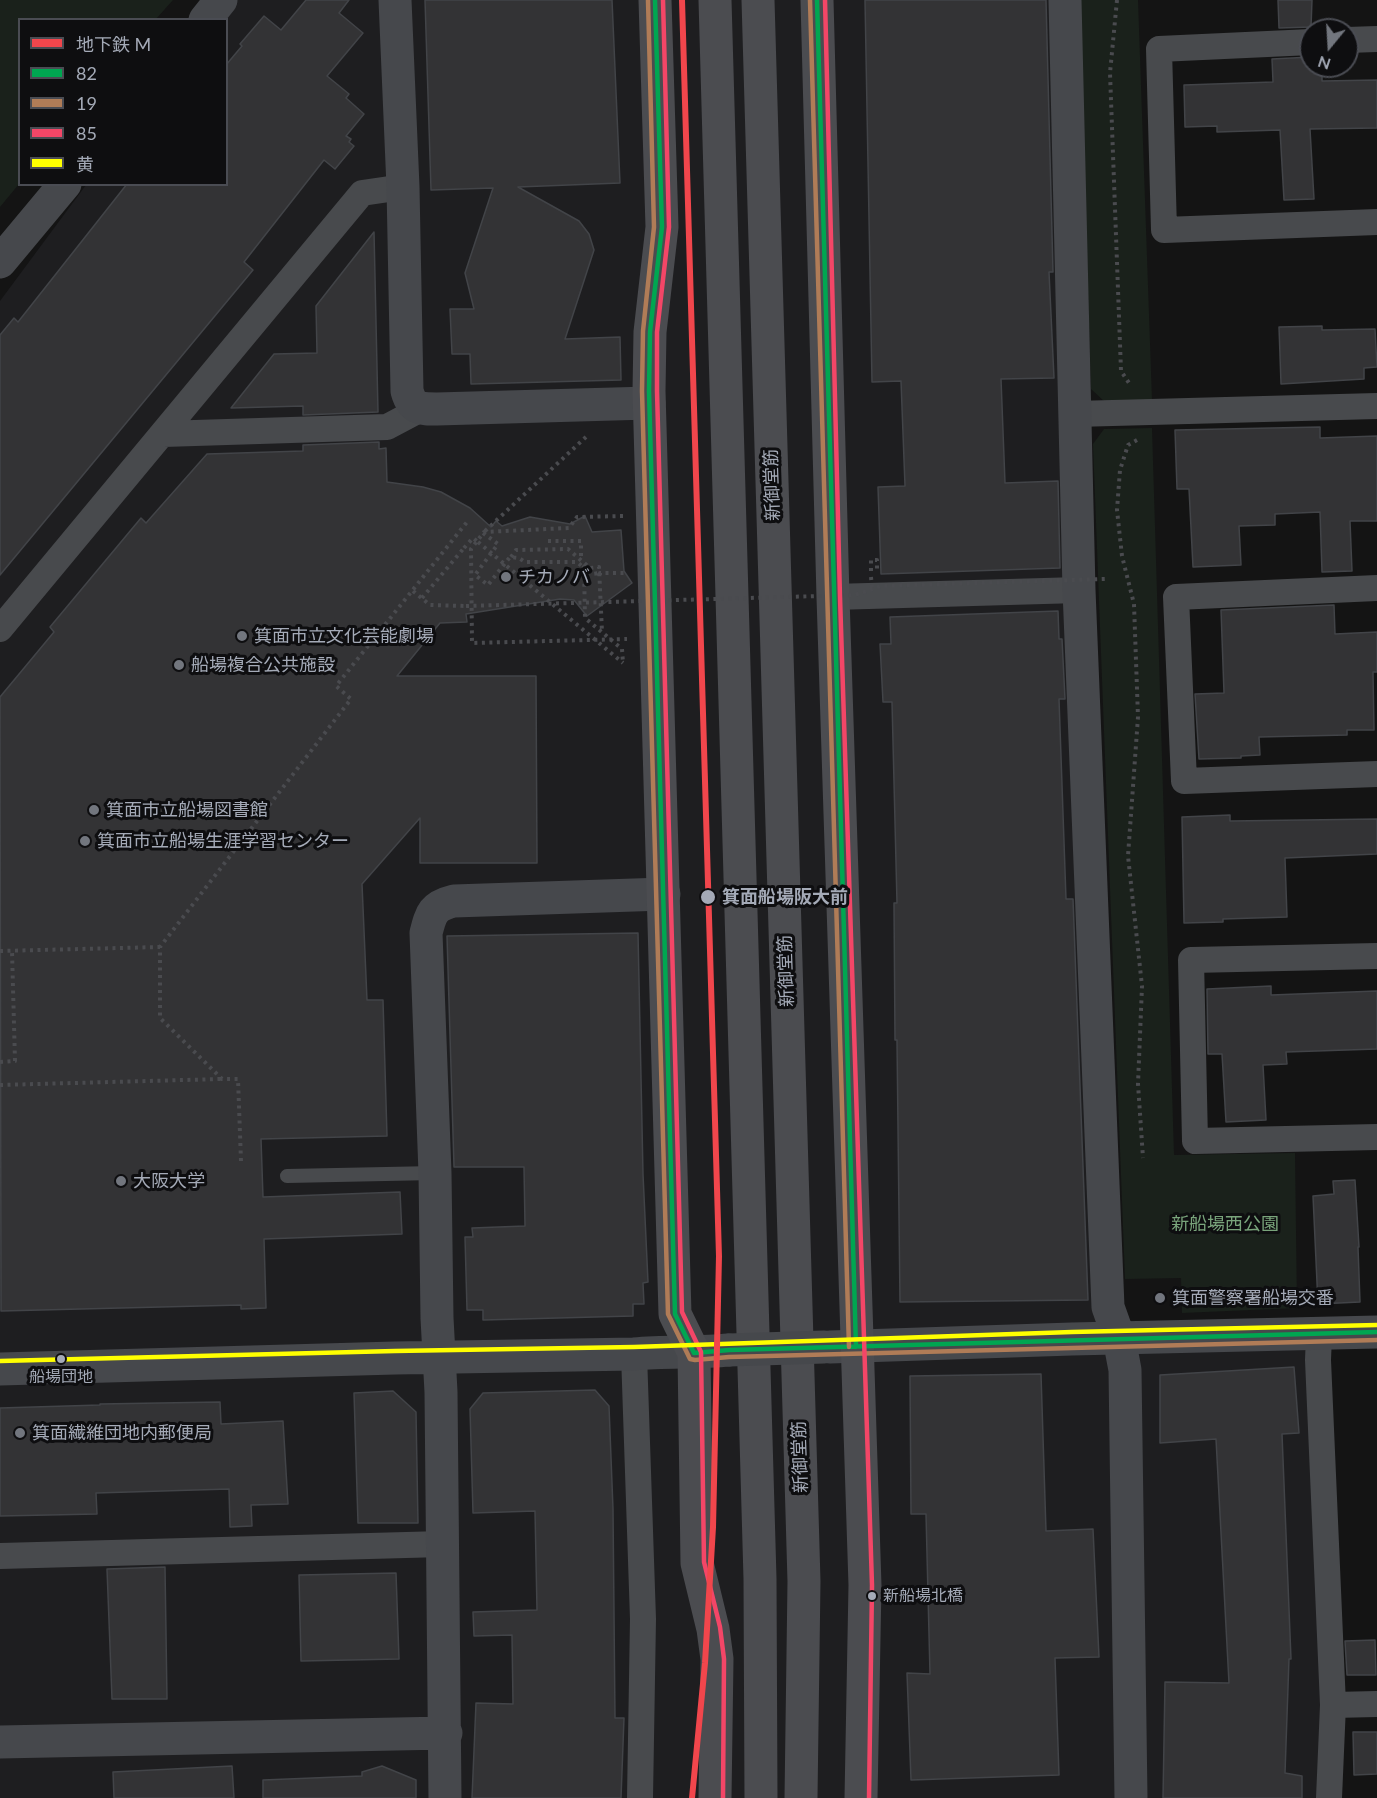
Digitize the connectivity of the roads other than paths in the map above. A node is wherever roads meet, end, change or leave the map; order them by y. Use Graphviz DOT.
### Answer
graph roads {
  1 [pos="221,0"];
  2 [pos="395,0"];
  3 [pos="655,0"];
  4 [pos="715,0"];
  5 [pos="758,0"];
  6 [pos="816,0"];
  7 [pos="1065,0"];
  8 [pos="207,18"];
  9 [pos="1377,39"];
  10 [pos="1359,40"];
  11 [pos="1299,43"];
  12 [pos="63,186"];
  13 [pos="403,188"];
  14 [pos="1377,222"];
  15 [pos="0,262"];
  16 [pos="650,403"];
  17 [pos="1377,406"];
  18 [pos="421,409"];
  19 [pos="1075,414"];
  20 [pos="163,434"];
  21 [pos="1092,585"];
  22 [pos="1377,588"];
  23 [pos="833,597"];
  24 [pos="0,629"];
  25 [pos="1377,774"];
  26 [pos="664,894"];
  27 [pos="1377,956"];
  28 [pos="1377,1137"];
  29 [pos="435,1173"];
  30 [pos="287,1176"];
  31 [pos="1377,1332"];
  32 [pos="1319,1335"];
  33 [pos="1119,1338"];
  34 [pos="856,1347"];
  35 [pos="694,1353"];
  36 [pos="634,1354"];
  37 [pos="439,1357"];
  38 [pos="0,1369"];
  39 [pos="443,1544"];
  40 [pos="0,1556"];
  41 [pos="1377,1704"];
  42 [pos="1334,1705"];
  43 [pos="446,1733"];
  44 [pos="0,1742"];
  45 [pos="445,1798"];
  46 [pos="640,1798"];
  47 [pos="715,1798"];
  48 [pos="761,1798"];
  49 [pos="801,1798"];
  50 [pos="861,1798"];
  51 [pos="1131,1798"];
  52 [pos="1329,1798"];
  1 -- 8 [label="street"];
  2 -- 13 [label="street"];
  3 -- 16 [label="highway"];
  4 -- 48 [label="highway"];
  5 -- 49 [label="highway, 新御堂筋"];
  6 -- 23 [label="highway"];
  7 -- 19 [label="street"];
  9 -- 10 [label="street"];
  11 -- 14 [label="street"];
  12 -- 15 [label="street"];
  13 -- 18 [label="street"];
  13 -- 20 [label="street"];
  16 -- 18 [label="street"];
  16 -- 26 [label="highway"];
  17 -- 19 [label="street"];
  18 -- 20 [label="street"];
  19 -- 21 [label="street"];
  20 -- 24 [label="street"];
  21 -- 23 [label="street"];
  21 -- 33 [label="street"];
  22 -- 25 [label="street"];
  23 -- 34 [label="highway"];
  26 -- 29 [label="street"];
  26 -- 35 [label="highway"];
  27 -- 28 [label="street"];
  29 -- 30 [label="lane"];
  29 -- 37 [label="street"];
  31 -- 32 [label="street"];
  32 -- 33 [label="street"];
  32 -- 42 [label="street"];
  33 -- 34 [label="street"];
  33 -- 51 [label="street"];
  34 -- 35 [label="street, bridge"];
  34 -- 50 [label="highway"];
  35 -- 36 [label="street"];
  35 -- 47 [label="highway"];
  36 -- 37 [label="street"];
  36 -- 46 [label="street"];
  37 -- 38 [label="street"];
  37 -- 39 [label="street"];
  39 -- 40 [label="street"];
  39 -- 43 [label="street"];
  41 -- 42 [label="street"];
  42 -- 52 [label="street"];
  43 -- 44 [label="street"];
  43 -- 45 [label="street"];
}
